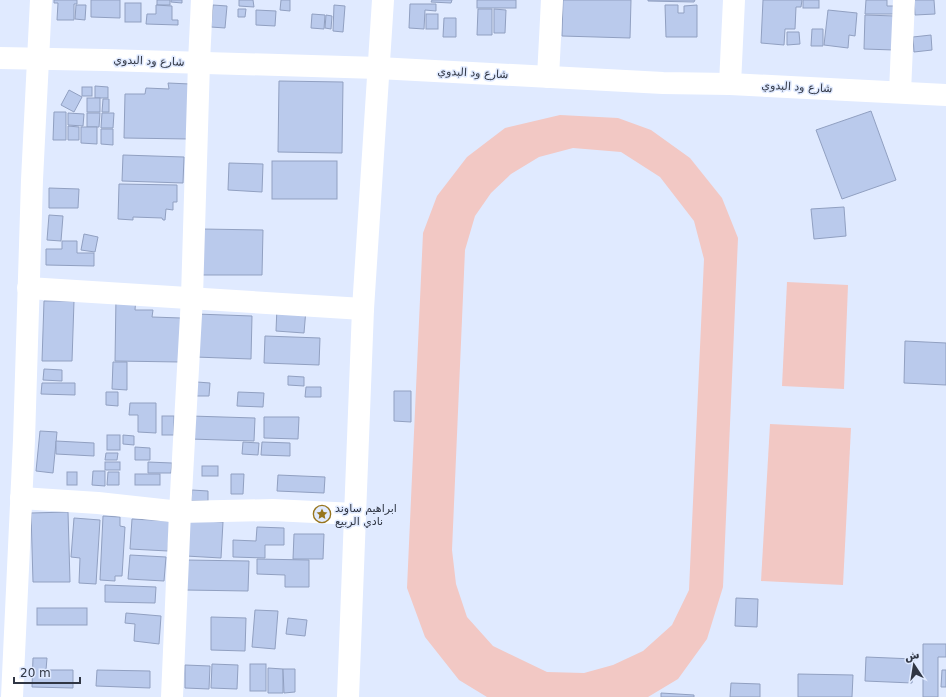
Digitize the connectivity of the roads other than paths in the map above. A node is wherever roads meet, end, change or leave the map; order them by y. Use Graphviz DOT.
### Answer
graph roads {
  1 [pos="41,0"];
  2 [pos="202,0"];
  3 [pos="383,0"];
  4 [pos="552,0"];
  5 [pos="734,0"];
  6 [pos="904,0"];
  7 [pos="0,58"];
  8 [pos="37,59"];
  9 [pos="199,62"];
  10 [pos="378,68"];
  11 [pos="548,77"];
  12 [pos="730,84"];
  13 [pos="900,92"];
  14 [pos="946,94"];
  15 [pos="28,288"];
  16 [pos="192,297"];
  17 [pos="363,309"];
  18 [pos="21,498"];
  19 [pos="180,512"];
  20 [pos="355,514"];
  21 [pos="12,697"];
  22 [pos="172,697"];
  23 [pos="348,697"];
  1 -- 8 [label="street"];
  2 -- 9 [label="street"];
  3 -- 10 [label="street"];
  4 -- 11 [label="street"];
  5 -- 12 [label="street"];
  6 -- 13 [label="street"];
  7 -- 8 [label="street, شارع ود البدوي"];
  8 -- 9 [label="street, شارع ود البدوي"];
  8 -- 15 [label="street"];
  9 -- 10 [label="street, شارع ود البدوي"];
  9 -- 16 [label="street"];
  10 -- 11 [label="street, شارع ود البدوي"];
  10 -- 17 [label="street"];
  11 -- 12 [label="street, شارع ود البدوي"];
  12 -- 13 [label="street, شارع ود البدوي"];
  13 -- 14 [label="street, شارع ود البدوي"];
  15 -- 16 [label="street"];
  15 -- 18 [label="street"];
  16 -- 17 [label="street"];
  16 -- 19 [label="street"];
  17 -- 20 [label="street"];
  18 -- 19 [label="street"];
  18 -- 21 [label="street"];
  19 -- 20 [label="street"];
  19 -- 22 [label="street"];
  20 -- 23 [label="street"];
}
